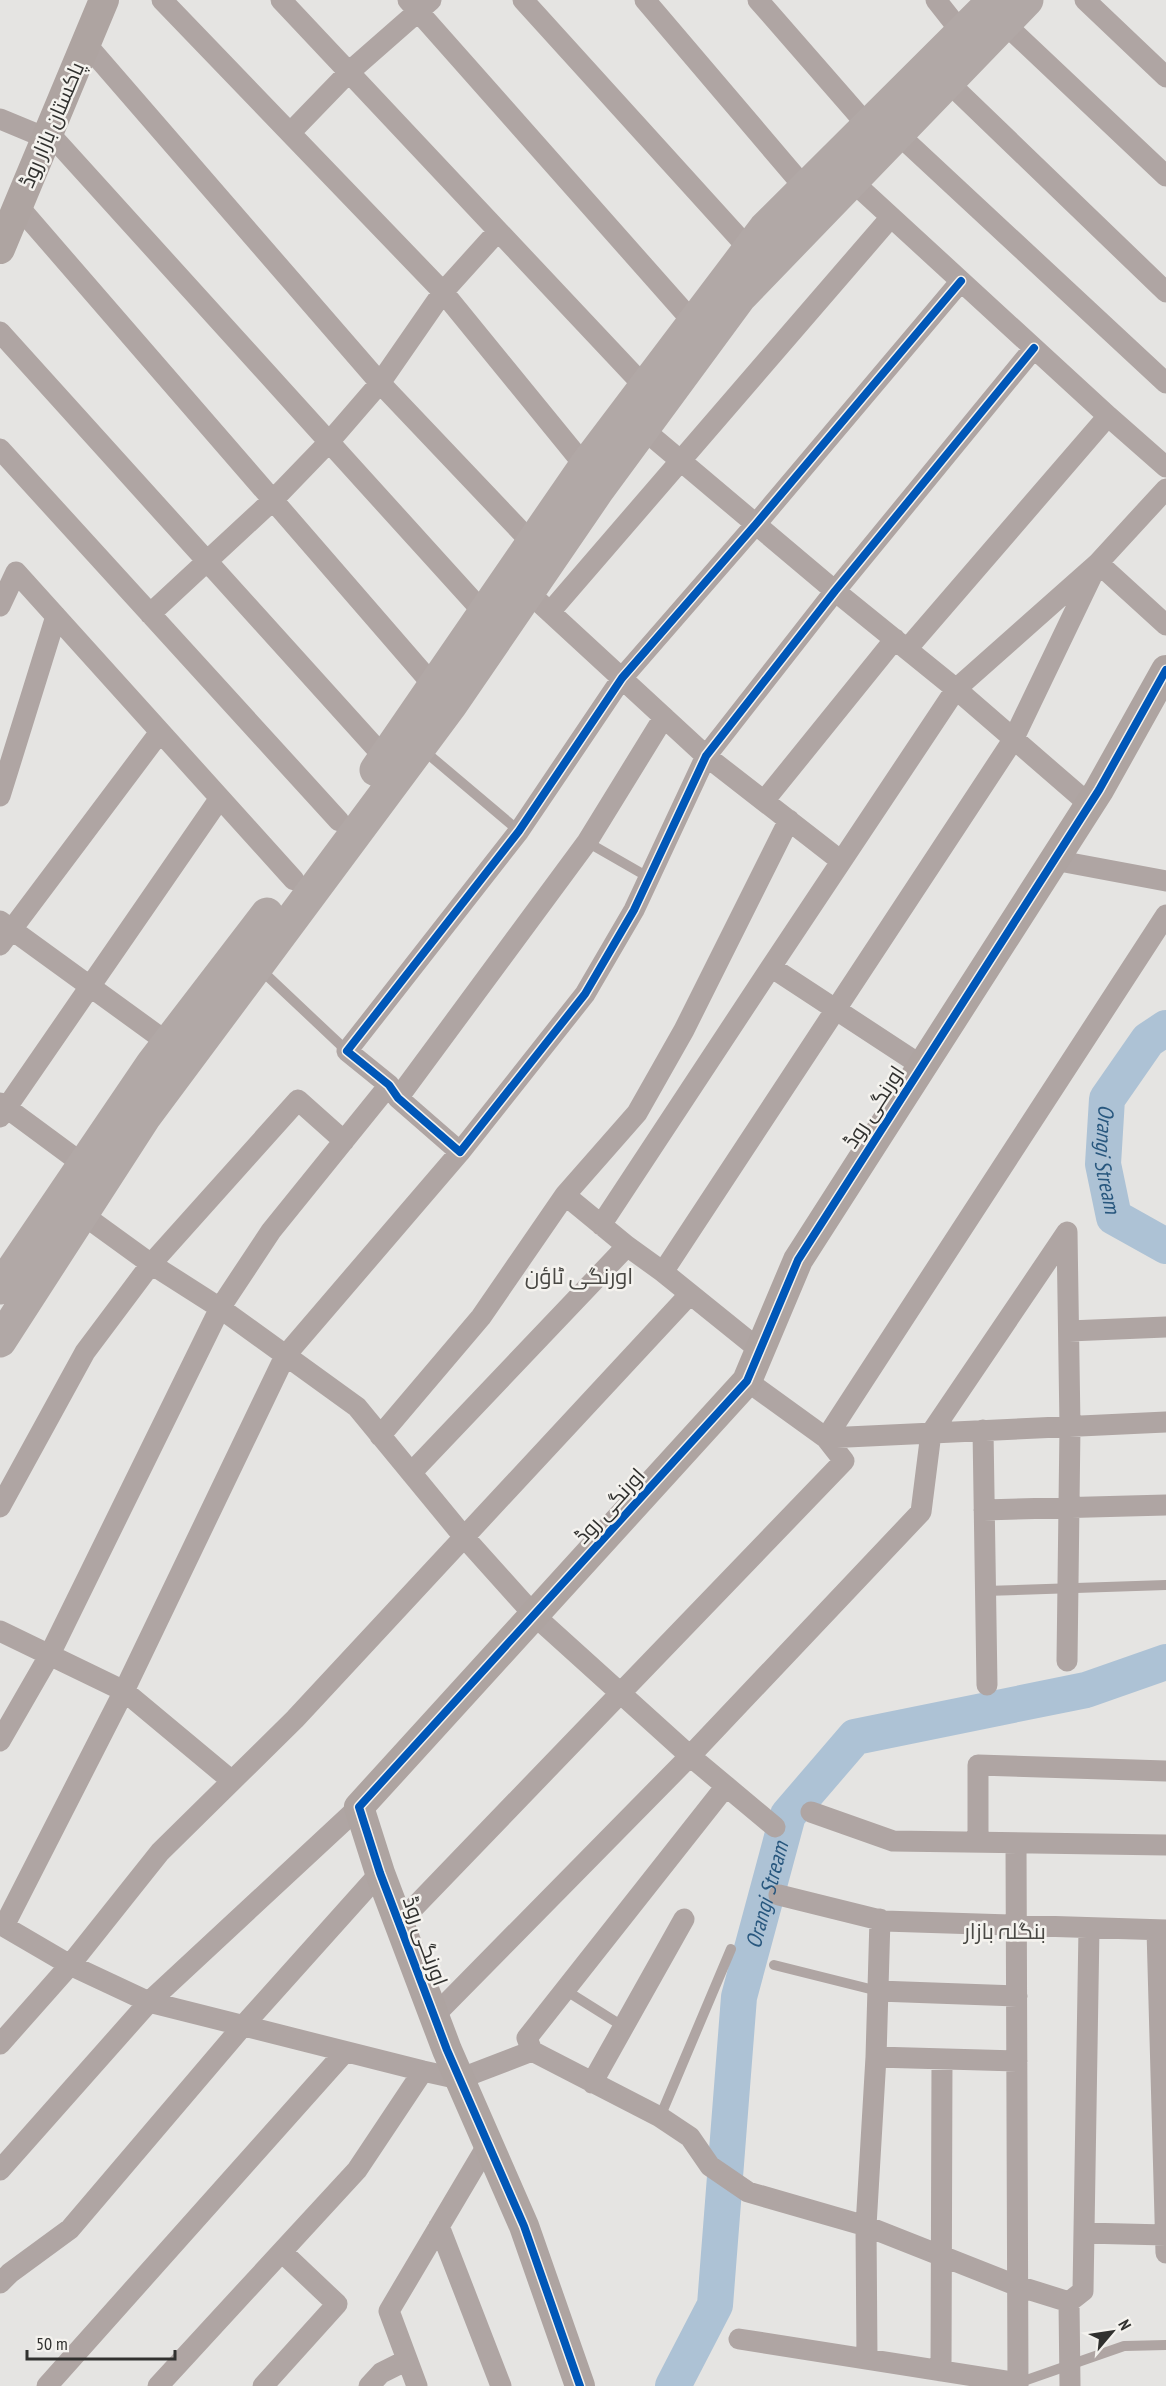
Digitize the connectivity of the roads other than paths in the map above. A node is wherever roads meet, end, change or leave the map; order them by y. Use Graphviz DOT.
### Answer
graph roads {
  1 [pos="104,0"];
  2 [pos="162,0"];
  3 [pos="281,0"];
  4 [pos="523,0"];
  5 [pos="645,0"];
  6 [pos="758,0"];
  7 [pos="936,0"];
  8 [pos="1027,0"];
  9 [pos="1085,0"];
  10 [pos="419,4"];
  11 [pos="999,12"];
  12 [pos="962,33"];
  13 [pos="86,44"];
  14 [pos="350,72"];
  15 [pos="1166,78"];
  16 [pos="948,82"];
  17 [pos="0,119"];
  18 [pos="883,130"];
  19 [pos="290,133"];
  20 [pos="47,136"];
  21 [pos="1166,176"];
  22 [pos="852,182"];
  23 [pos="805,188"];
  24 [pos="18,206"];
  25 [pos="891,217"];
  26 [pos="498,231"];
  27 [pos="0,249"];
  28 [pos="749,249"];
  29 [pos="961,280"];
  30 [pos="443,292"];
  31 [pos="1166,292"];
  32 [pos="694,323"];
  33 [pos="0,332"];
  34 [pos="1034,348"];
  35 [pos="380,383"];
  36 [pos="1166,383"];
  37 [pos="645,387"];
  38 [pos="1108,416"];
  39 [pos="643,429"];
  40 [pos="329,442"];
  41 [pos="0,449"];
  42 [pos="681,461"];
  43 [pos="585,466"];
  44 [pos="1166,467"];
  45 [pos="1166,489"];
  46 [pos="273,500"];
  47 [pos="756,524"];
  48 [pos="532,543"];
  49 [pos="207,561"];
  50 [pos="1098,563"];
  51 [pos="8,568"];
  52 [pos="835,591"];
  53 [pos="539,602"];
  54 [pos="0,606"];
  55 [pos="484,613"];
  56 [pos="150,614"];
  57 [pos="56,616"];
  58 [pos="1166,625"];
  59 [pos="901,644"];
  60 [pos="1166,670"];
  61 [pos="622,678"];
  62 [pos="434,686"];
  63 [pos="956,689"];
  64 [pos="663,717"];
  65 [pos="160,732"];
  66 [pos="1013,740"];
  67 [pos="419,747"];
  68 [pos="706,756"];
  69 [pos="384,757"];
  70 [pos="0,796"];
  71 [pos="220,798"];
  72 [pos="764,801"];
  73 [pos="1090,805"];
  74 [pos="789,820"];
  75 [pos="339,821"];
  76 [pos="519,831"];
  77 [pos="587,842"];
  78 [pos="1054,860"];
  79 [pos="841,861"];
  80 [pos="648,877"];
  81 [pos="294,880"];
  82 [pos="1166,881"];
  83 [pos="1166,915"];
  84 [pos="4,931"];
  85 [pos="257,966"];
  86 [pos="771,967"];
  87 [pos="91,987"];
  88 [pos="835,1009"];
  89 [pos="168,1043"];
  90 [pos="347,1051"];
  91 [pos="922,1066"];
  92 [pos="394,1092"];
  93 [pos="2,1109"];
  94 [pos="344,1141"];
  95 [pos="459,1152"];
  96 [pos="84,1165"];
  97 [pos="565,1195"];
  98 [pos="82,1214"];
  99 [pos="601,1225"];
  100 [pos="627,1246"];
  101 [pos="151,1264"];
  102 [pos="663,1272"];
  103 [pos="0,1288"];
  104 [pos="690,1294"];
  105 [pos="220,1308"];
  106 [pos="1166,1327"];
  107 [pos="1069,1331"];
  108 [pos="0,1341"];
  109 [pos="761,1351"];
  110 [pos="285,1356"];
  111 [pos="747,1381"];
  112 [pos="1166,1422"];
  113 [pos="1070,1426"];
  114 [pos="983,1430"];
  115 [pos="931,1433"];
  116 [pos="380,1436"];
  117 [pos="826,1438"];
  118 [pos="411,1473"];
  119 [pos="1166,1505"];
  120 [pos="1069,1507"];
  121 [pos="0,1508"];
  122 [pos="984,1510"];
  123 [pos="464,1538"];
  124 [pos="1166,1585"];
  125 [pos="1069,1588"];
  126 [pos="985,1591"];
  127 [pos="535,1616"];
  128 [pos="0,1631"];
  129 [pos="49,1656"];
  130 [pos="1067,1660"];
  131 [pos="987,1685"];
  132 [pos="124,1691"];
  133 [pos="621,1693"];
  134 [pos="0,1741"];
  135 [pos="690,1756"];
  136 [pos="1166,1771"];
  137 [pos="232,1780"];
  138 [pos="726,1786"];
  139 [pos="359,1808"];
  140 [pos="812,1812"];
  141 [pos="775,1827"];
  142 [pos="978,1842"];
  143 [pos="1016,1843"];
  144 [pos="1166,1845"];
  145 [pos="380,1873"];
  146 [pos="779,1895"];
  147 [pos="684,1919"];
  148 [pos="880,1919"];
  149 [pos="399,1923"];
  150 [pos="1016,1924"];
  151 [pos="2,1925"];
  152 [pos="1089,1928"];
  153 [pos="1162,1930"];
  154 [pos="731,1949"];
  155 [pos="70,1965"];
  156 [pos="774,1965"];
  157 [pos="565,1990"];
  158 [pos="878,1991"];
  159 [pos="1017,1996"];
  160 [pos="149,2002"];
  161 [pos="434,2016"];
  162 [pos="242,2027"];
  163 [pos="624,2027"];
  164 [pos="0,2044"];
  165 [pos="532,2051"];
  166 [pos="345,2052"];
  167 [pos="876,2057"];
  168 [pos="942,2059"];
  169 [pos="1017,2061"];
  170 [pos="423,2071"];
  171 [pos="459,2079"];
  172 [pos="592,2083"];
  173 [pos="660,2117"];
  174 [pos="488,2144"];
  175 [pos="0,2170"];
  176 [pos="439,2226"];
  177 [pos="866,2226"];
  178 [pos="1084,2233"];
  179 [pos="1166,2235"];
  180 [pos="282,2252"];
  181 [pos="1166,2253"];
  182 [pos="941,2255"];
  183 [pos="0,2283"];
  184 [pos="1018,2286"];
  185 [pos="1069,2302"];
  186 [pos="739,2339"];
  187 [pos="1166,2345"];
  188 [pos="867,2359"];
  189 [pos="407,2360"];
  190 [pos="1070,2364"];
  191 [pos="941,2371"];
  192 [pos="1018,2384"];
  193 [pos="47,2386"];
  194 [pos="158,2386"];
  195 [pos="263,2386"];
  196 [pos="369,2386"];
  197 [pos="417,2386"];
  198 [pos="501,2386"];
  199 [pos="580,2386"];
  200 [pos="1070,2386"];
  1 -- 13 [label="street, پاکستان بازار روڈ"];
  2 -- 19 [label="street"];
  3 -- 14 [label="street"];
  4 -- 28 [label="street"];
  5 -- 23 [label="street"];
  6 -- 18 [label="street"];
  7 -- 12 [label="street"];
  8 -- 11 [label="main road"];
  9 -- 15 [label="street"];
  10 -- 14 [label="street"];
  10 -- 32 [label="street"];
  11 -- 12 [label="main road"];
  11 -- 16 [label="main road"];
  11 -- 21 [label="street"];
  12 -- 18 [label="main road"];
  13 -- 20 [label="street, پاکستان بازار روڈ"];
  13 -- 35 [label="street"];
  14 -- 19 [label="street"];
  14 -- 26 [label="street"];
  16 -- 18 [label="main road"];
  16 -- 31 [label="street"];
  17 -- 20 [label="street"];
  18 -- 22 [label="main road"];
  18 -- 23 [label="main road"];
  18 -- 36 [label="street"];
  19 -- 30 [label="street"];
  20 -- 24 [label="street, پاکستان بازار روڈ"];
  20 -- 40 [label="street"];
  22 -- 25 [label="street"];
  22 -- 39 [label="main road"];
  23 -- 28 [label="main road"];
  24 -- 27 [label="street, پاکستان بازار روڈ"];
  24 -- 46 [label="street"];
  25 -- 29 [label="street"];
  25 -- 42 [label="street"];
  26 -- 30 [label="street"];
  26 -- 37 [label="street"];
  28 -- 32 [label="main road"];
  29 -- 34 [label="street"];
  29 -- 47 [label="street"];
  30 -- 35 [label="street"];
  30 -- 43 [label="street"];
  32 -- 37 [label="main road"];
  33 -- 49 [label="street"];
  34 -- 38 [label="street"];
  34 -- 52 [label="street"];
  35 -- 40 [label="street"];
  35 -- 48 [label="street"];
  37 -- 43 [label="main road"];
  38 -- 44 [label="street"];
  38 -- 59 [label="street"];
  39 -- 42 [label="street"];
  39 -- 53 [label="main road"];
  40 -- 46 [label="street"];
  40 -- 55 [label="street"];
  41 -- 56 [label="street"];
  42 -- 47 [label="street"];
  42 -- 53 [label="street"];
  43 -- 48 [label="main road"];
  45 -- 50 [label="street"];
  46 -- 49 [label="street"];
  46 -- 62 [label="street"];
  47 -- 52 [label="street"];
  47 -- 61 [label="street"];
  48 -- 55 [label="main road"];
  49 -- 56 [label="street"];
  49 -- 69 [label="street"];
  50 -- 58 [label="street"];
  50 -- 63 [label="street"];
  50 -- 66 [label="street"];
  51 -- 54 [label="street"];
  51 -- 57 [label="street"];
  52 -- 59 [label="street"];
  52 -- 68 [label="street"];
  53 -- 61 [label="street"];
  53 -- 67 [label="main road"];
  55 -- 62 [label="main road"];
  56 -- 75 [label="street"];
  57 -- 65 [label="street"];
  57 -- 70 [label="street"];
  59 -- 63 [label="street"];
  59 -- 72 [label="street"];
  60 -- 73 [label="street, اورنگی روڈ"];
  61 -- 64 [label="street"];
  61 -- 76 [label="street"];
  62 -- 69 [label="main road"];
  63 -- 66 [label="street"];
  63 -- 79 [label="street"];
  64 -- 68 [label="street"];
  64 -- 77 [label="street"];
  65 -- 71 [label="street"];
  65 -- 84 [label="street"];
  66 -- 73 [label="street"];
  66 -- 88 [label="street"];
  67 -- 76 [label="lane"];
  67 -- 85 [label="main road"];
  68 -- 72 [label="street"];
  68 -- 80 [label="street"];
  69 -- 75 [label="main road"];
  71 -- 81 [label="street"];
  71 -- 87 [label="street"];
  72 -- 74 [label="street"];
  73 -- 78 [label="street, اورنگی روڈ"];
  74 -- 79 [label="street"];
  74 -- 97 [label="street"];
  75 -- 81 [label="main road"];
  76 -- 90 [label="street"];
  77 -- 80 [label="lane"];
  77 -- 92 [label="street"];
  78 -- 82 [label="street"];
  78 -- 91 [label="street, اورنگی روڈ"];
  79 -- 86 [label="street"];
  80 -- 95 [label="street"];
  81 -- 89 [label="main road"];
  83 -- 117 [label="street"];
  84 -- 87 [label="street"];
  85 -- 90 [label="lane"];
  85 -- 98 [label="main road"];
  86 -- 88 [label="street"];
  86 -- 99 [label="street"];
  87 -- 89 [label="street"];
  87 -- 93 [label="street"];
  88 -- 91 [label="street"];
  88 -- 102 [label="street"];
  89 -- 96 [label="main road"];
  90 -- 92 [label="street"];
  91 -- 109 [label="street, اورنگی روڈ"];
  92 -- 94 [label="street"];
  92 -- 95 [label="street"];
  93 -- 96 [label="street"];
  94 -- 101 [label="street"];
  94 -- 105 [label="street"];
  95 -- 110 [label="street"];
  96 -- 103 [label="main road"];
  97 -- 99 [label="street"];
  97 -- 116 [label="street"];
  98 -- 101 [label="street"];
  98 -- 108 [label="main road"];
  99 -- 100 [label="street"];
  100 -- 102 [label="street"];
  100 -- 118 [label="street"];
  101 -- 105 [label="street"];
  101 -- 121 [label="street"];
  102 -- 104 [label="street"];
  104 -- 109 [label="street"];
  104 -- 123 [label="street"];
  105 -- 110 [label="street"];
  105 -- 129 [label="street"];
  106 -- 107 [label="street"];
  107 -- 113 [label="street"];
  107 -- 115 [label="street"];
  109 -- 111 [label="street, اورنگی روڈ"];
  110 -- 116 [label="street"];
  110 -- 132 [label="street"];
  111 -- 117 [label="street"];
  111 -- 127 [label="street, اورنگی روڈ"];
  112 -- 113 [label="street"];
  113 -- 114 [label="street"];
  113 -- 120 [label="street"];
  114 -- 115 [label="street"];
  114 -- 122 [label="street"];
  115 -- 117 [label="street"];
  115 -- 135 [label="street"];
  116 -- 118 [label="street"];
  117 -- 133 [label="street"];
  118 -- 123 [label="street"];
  119 -- 120 [label="street"];
  120 -- 122 [label="street"];
  120 -- 125 [label="street"];
  122 -- 126 [label="street"];
  123 -- 127 [label="street"];
  123 -- 137 [label="street"];
  124 -- 125 [label="lane"];
  125 -- 126 [label="lane"];
  125 -- 130 [label="street"];
  126 -- 131 [label="street"];
  127 -- 133 [label="street"];
  127 -- 139 [label="street, اورنگی روڈ"];
  128 -- 129 [label="street"];
  129 -- 132 [label="street"];
  129 -- 134 [label="street"];
  132 -- 137 [label="street"];
  132 -- 151 [label="street"];
  133 -- 135 [label="street"];
  133 -- 149 [label="street"];
  135 -- 138 [label="street"];
  135 -- 161 [label="street"];
  136 -- 142 [label="street"];
  137 -- 155 [label="street"];
  138 -- 141 [label="street"];
  138 -- 157 [label="street"];
  139 -- 145 [label="street, اورنگی روڈ"];
  139 -- 160 [label="street"];
  140 -- 142 [label="street"];
  142 -- 143 [label="street"];
  143 -- 144 [label="street"];
  143 -- 150 [label="street"];
  145 -- 149 [label="street, اورنگی روڈ"];
  145 -- 162 [label="street"];
  146 -- 148 [label="street"];
  147 -- 163 [label="street"];
  148 -- 150 [label="street"];
  148 -- 158 [label="street"];
  149 -- 161 [label="street, اورنگی روڈ"];
  150 -- 152 [label="street"];
  150 -- 159 [label="street"];
  151 -- 155 [label="street"];
  152 -- 153 [label="street"];
  152 -- 178 [label="street"];
  153 -- 179 [label="street"];
  154 -- 173 [label="lane"];
  155 -- 160 [label="street"];
  155 -- 164 [label="street"];
  156 -- 158 [label="lane"];
  157 -- 163 [label="lane"];
  157 -- 165 [label="street"];
  158 -- 159 [label="street"];
  158 -- 167 [label="street"];
  159 -- 169 [label="street"];
  160 -- 162 [label="street"];
  160 -- 175 [label="street"];
  161 -- 171 [label="street, اورنگی روڈ"];
  162 -- 166 [label="street"];
  162 -- 183 [label="street"];
  163 -- 172 [label="street"];
  165 -- 171 [label="street"];
  165 -- 172 [label="street"];
  166 -- 170 [label="street"];
  166 -- 193 [label="street"];
  167 -- 168 [label="street"];
  167 -- 177 [label="street"];
  168 -- 169 [label="street"];
  168 -- 182 [label="street"];
  169 -- 184 [label="street"];
  170 -- 171 [label="street"];
  170 -- 180 [label="street"];
  171 -- 174 [label="street, اورنگی روڈ"];
  172 -- 173 [label="street"];
  173 -- 177 [label="street"];
  174 -- 176 [label="street"];
  174 -- 199 [label="street, اورنگی روڈ"];
  176 -- 189 [label="street"];
  176 -- 198 [label="street"];
  177 -- 182 [label="street"];
  177 -- 188 [label="street"];
  178 -- 179 [label="street"];
  178 -- 185 [label="street"];
  179 -- 181 [label="street"];
  180 -- 194 [label="street"];
  180 -- 195 [label="street"];
  182 -- 184 [label="street"];
  182 -- 191 [label="street"];
  184 -- 185 [label="street"];
  184 -- 192 [label="street"];
  185 -- 190 [label="street"];
  186 -- 188 [label="street"];
  187 -- 190 [label="lane"];
  188 -- 191 [label="street"];
  189 -- 196 [label="street"];
  189 -- 197 [label="street"];
  190 -- 192 [label="lane"];
  190 -- 200 [label="street"];
  191 -- 192 [label="street"];
}
